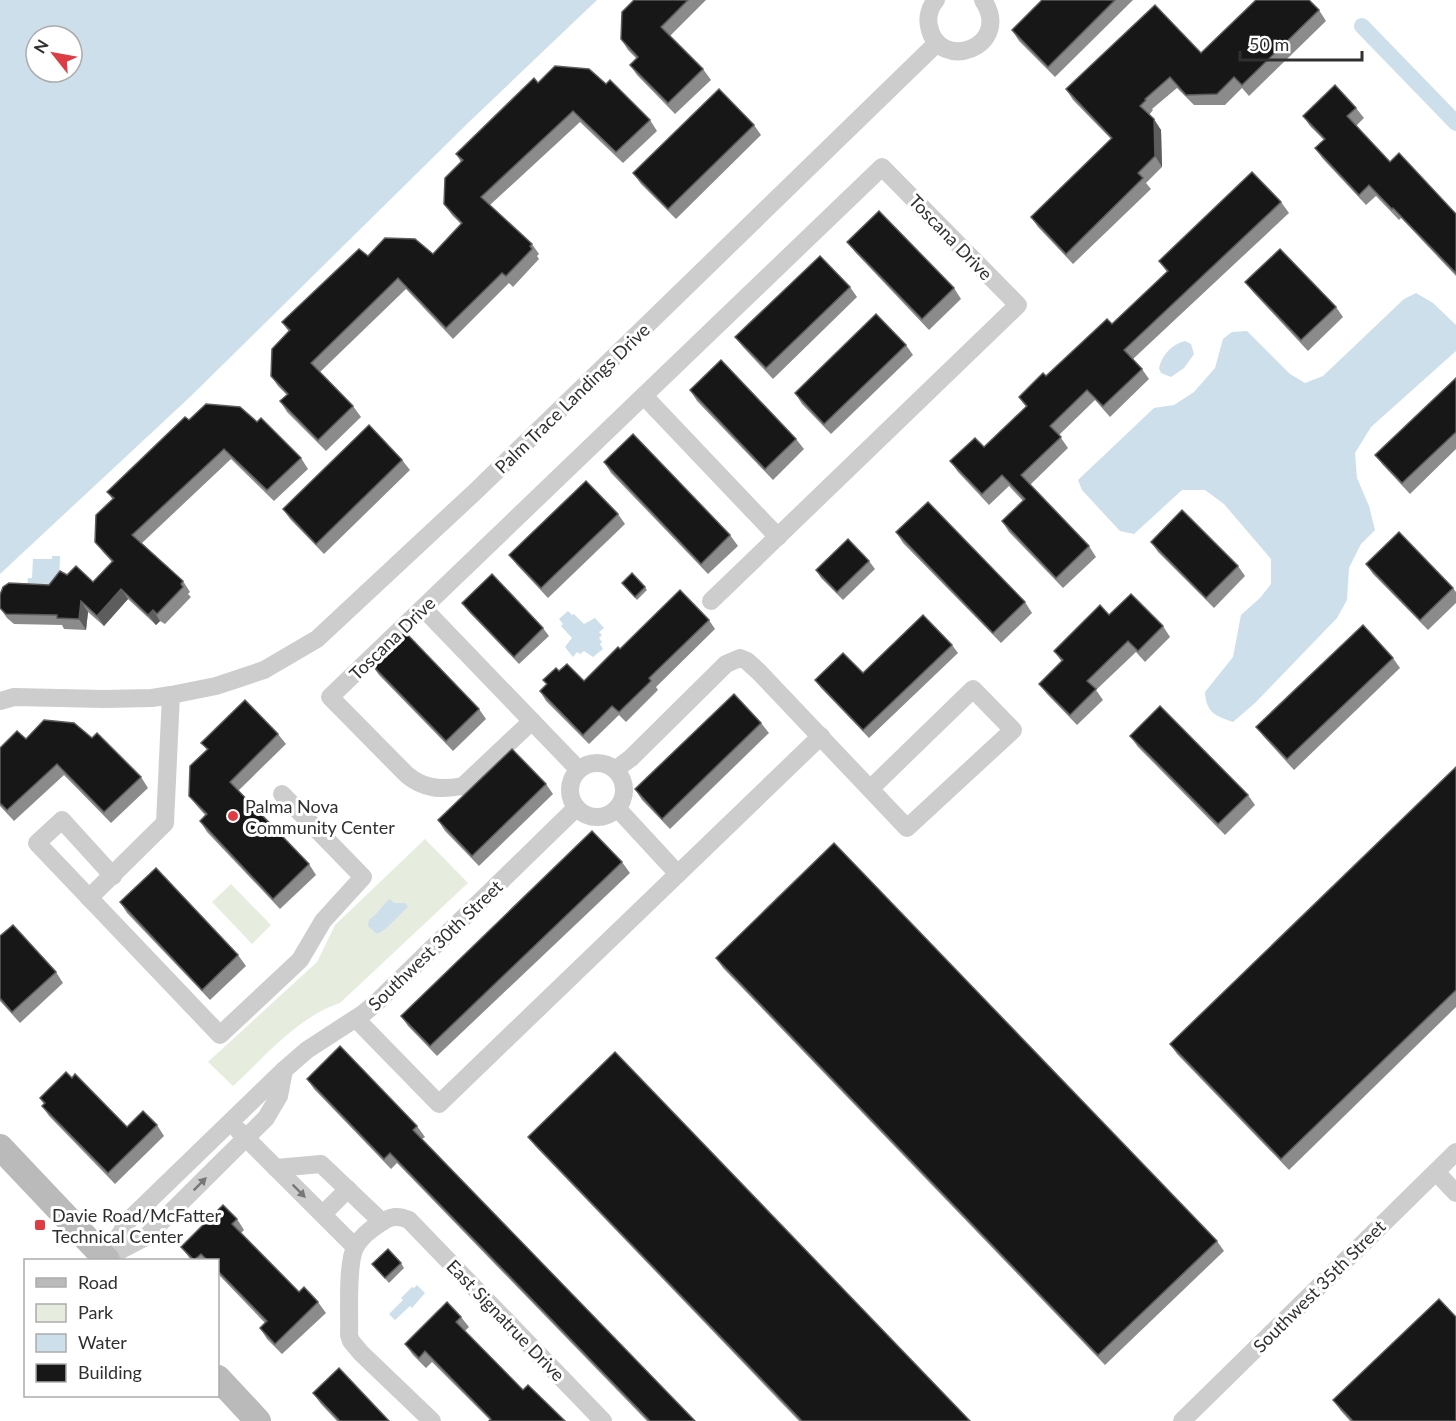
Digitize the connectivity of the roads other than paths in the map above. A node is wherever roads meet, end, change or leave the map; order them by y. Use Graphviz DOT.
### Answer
graph roads {
  1 [pos="936,0"];
  2 [pos="983,0"];
  3 [pos="937,43"];
  4 [pos="644,396"];
  5 [pos="778,537"];
  6 [pos="711,601"];
  7 [pos="423,608"];
  8 [pos="171,695"];
  9 [pos="0,701"];
  10 [pos="532,721"];
  11 [pos="821,736"];
  12 [pos="616,769"];
  13 [pos="578,770"];
  14 [pos="870,789"];
  15 [pos="282,794"];
  16 [pos="576,808"];
  17 [pos="617,808"];
  18 [pos="678,874"];
  19 [pos="113,876"];
  20 [pos="90,898"];
  21 [pos="356,1019"];
  22 [pos="284,1070"];
  23 [pos="230,1123"];
  24 [pos="246,1138"];
  25 [pos="0,1147"];
  26 [pos="1456,1152"];
  27 [pos="276,1168"];
  28 [pos="1436,1172"];
  29 [pos="348,1189"];
  30 [pos="1456,1193"];
  31 [pos="323,1214"];
  32 [pos="382,1222"];
  33 [pos="355,1247"];
  34 [pos="106,1259"];
  35 [pos="219,1379"];
  36 [pos="258,1421"];
  37 [pos="432,1421"];
  38 [pos="603,1421"];
  39 [pos="1182,1421"];
  1 -- 3 [label="street"];
  2 -- 3 [label="street"];
  3 -- 8 [label="street, Palm Trace Landings Drive"];
  4 -- 5 [label="street"];
  4 -- 5 [label="street, Toscana Drive"];
  4 -- 7 [label="street, Toscana Drive"];
  5 -- 6 [label="street, Toscana Drive"];
  7 -- 10 [label="street"];
  7 -- 10 [label="street, Toscana Drive"];
  8 -- 9 [label="street, Palm Trace Landings Drive"];
  8 -- 19 [label="street"];
  10 -- 13 [label="street"];
  11 -- 12 [label="street"];
  11 -- 14 [label="street"];
  11 -- 18 [label="street"];
  12 -- 13 [label="street"];
  12 -- 17 [label="street"];
  13 -- 16 [label="street"];
  14 -- 14 [label="street"];
  15 -- 20 [label="street"];
  16 -- 17 [label="street"];
  16 -- 21 [label="street, Southwest 30th Street"];
  17 -- 18 [label="street"];
  18 -- 21 [label="street"];
  19 -- 20 [label="street"];
  19 -- 20 [label="street"];
  21 -- 22 [label="street, Southwest 30th Street"];
  22 -- 23 [label="street, Southwest 30th Street"];
  22 -- 24 [label="street"];
  23 -- 24 [label="street"];
  23 -- 34 [label="street, Southwest 30th Street"];
  24 -- 27 [label="street"];
  34 -- 24 [label="street, one-way"];
  25 -- 34 [label="main road"];
  26 -- 28 [label="street, Southwest 35th Street"];
  27 -- 29 [label="street"];
  27 -- 31 [label="street, one-way"];
  28 -- 30 [label="street"];
  28 -- 39 [label="street, Southwest 35th Street"];
  29 -- 31 [label="street"];
  29 -- 32 [label="street"];
  31 -- 33 [label="street"];
  32 -- 33 [label="street"];
  32 -- 38 [label="street, East Signatrue Drive"];
  33 -- 37 [label="street"];
  35 -- 36 [label="main road"];
}
